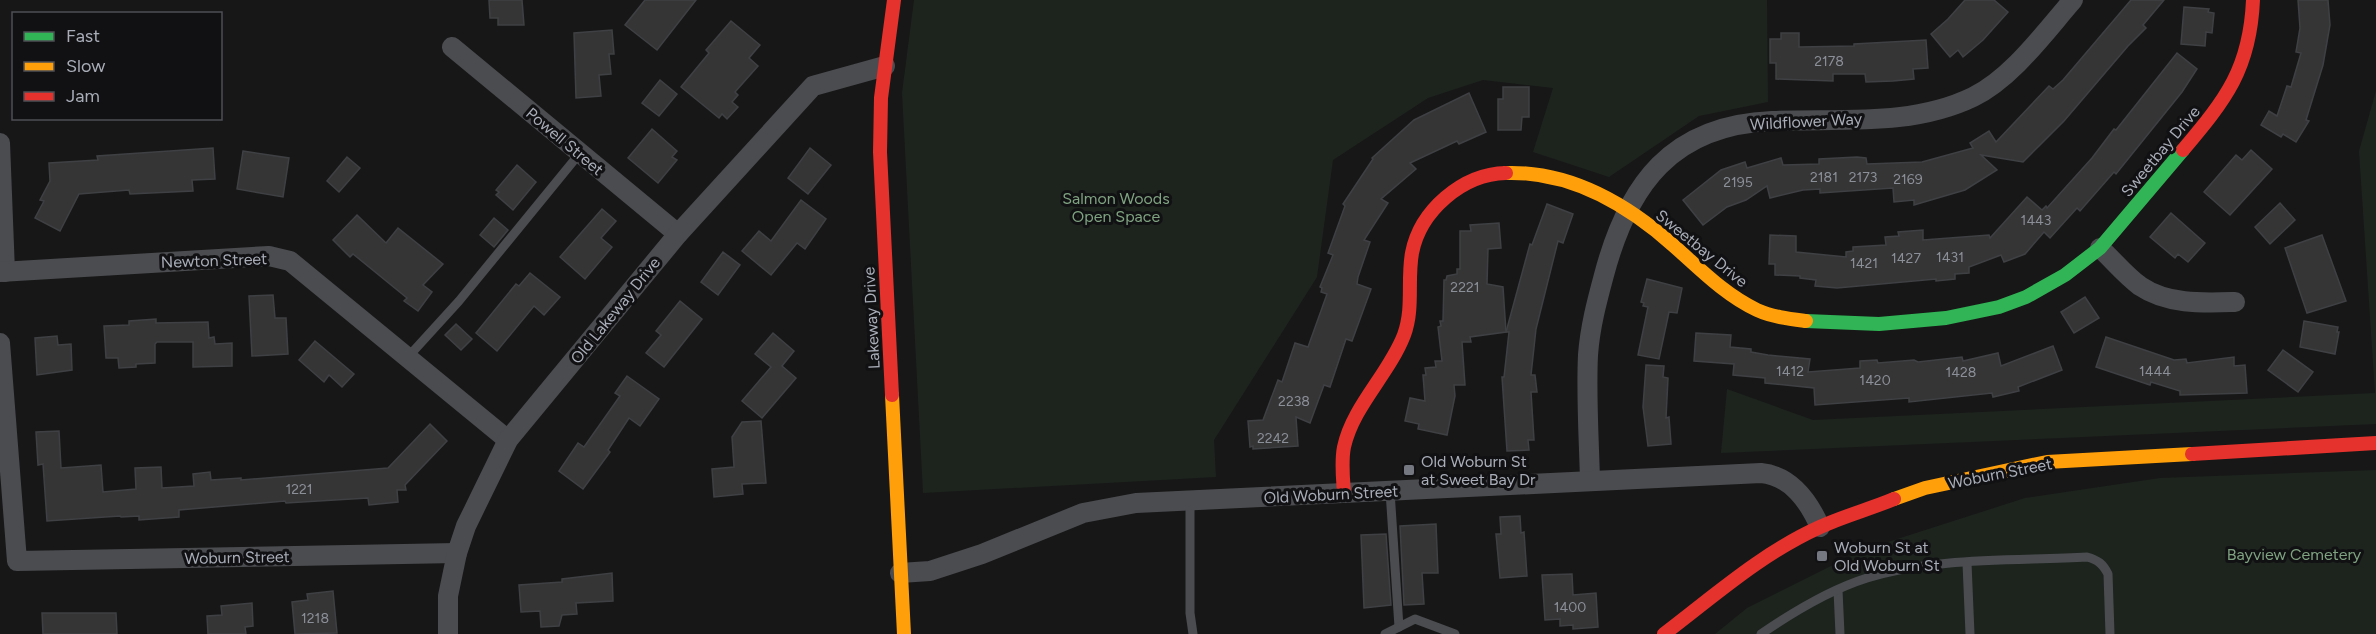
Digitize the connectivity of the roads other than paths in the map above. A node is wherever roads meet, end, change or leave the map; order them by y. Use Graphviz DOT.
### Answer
graph roads {
  1 [pos="894,0"];
  2 [pos="2073,0"];
  3 [pos="2253,0"];
  4 [pos="452,47"];
  5 [pos="885,66"];
  6 [pos="0,143"];
  7 [pos="580,153"];
  8 [pos="1626,210"];
  9 [pos="678,234"];
  10 [pos="2100,248"];
  11 [pos="2,272"];
  12 [pos="2235,302"];
  13 [pos="0,343"];
  14 [pos="408,357"];
  15 [pos="508,440"];
  16 [pos="2376,444"];
  17 [pos="1590,481"];
  18 [pos="1390,491"];
  19 [pos="1344,493"];
  20 [pos="1190,501"];
  21 [pos="1820,527"];
  22 [pos="458,553"];
  23 [pos="1967,563"];
  24 [pos="900,573"];
  25 [pos="1838,590"];
  26 [pos="1399,627"];
  27 [pos="448,634"];
  28 [pos="904,634"];
  29 [pos="1193,634"];
  30 [pos="1385,634"];
  31 [pos="1455,634"];
  32 [pos="1664,634"];
  33 [pos="1761,634"];
  34 [pos="1840,634"];
  35 [pos="1970,634"];
  36 [pos="2110,634"];
  1 -- 5 [label="street, Lakeway Drive"];
  2 -- 8 [label="street, Wildflower Way"];
  3 -- 10 [label="street, Sweetbay Drive"];
  4 -- 7 [label="street, Powell Street"];
  5 -- 9 [label="street, Old Lakeway Drive"];
  5 -- 24 [label="street, Lakeway Drive"];
  6 -- 11 [label="street"];
  7 -- 9 [label="street, Powell Street"];
  7 -- 14 [label="lane"];
  8 -- 10 [label="street, Sweetbay Drive"];
  8 -- 17 [label="street, Wildflower Way"];
  8 -- 19 [label="street, Sweetbay Drive"];
  9 -- 15 [label="street, Old Lakeway Drive"];
  10 -- 12 [label="street"];
  11 -- 14 [label="street, Newton Street"];
  13 -- 22 [label="street, Woburn Street"];
  14 -- 15 [label="street, Newton Street"];
  15 -- 22 [label="street, Old Lakeway Drive"];
  16 -- 21 [label="street, Woburn Street"];
  17 -- 18 [label="street, Old Woburn Street"];
  17 -- 21 [label="street, Old Woburn Street"];
  18 -- 19 [label="street, Old Woburn Street"];
  18 -- 26 [label="lane"];
  19 -- 20 [label="street, Old Woburn Street"];
  20 -- 24 [label="street, Old Woburn Street"];
  20 -- 29 [label="lane"];
  21 -- 32 [label="street, Woburn Street"];
  22 -- 27 [label="street, Old Lakeway Drive"];
  23 -- 25 [label="lane"];
  23 -- 35 [label="lane"];
  23 -- 36 [label="lane"];
  24 -- 28 [label="street, Lakeway Drive"];
  25 -- 33 [label="lane"];
  25 -- 34 [label="lane"];
  26 -- 30 [label="lane"];
  26 -- 31 [label="lane"];
}
